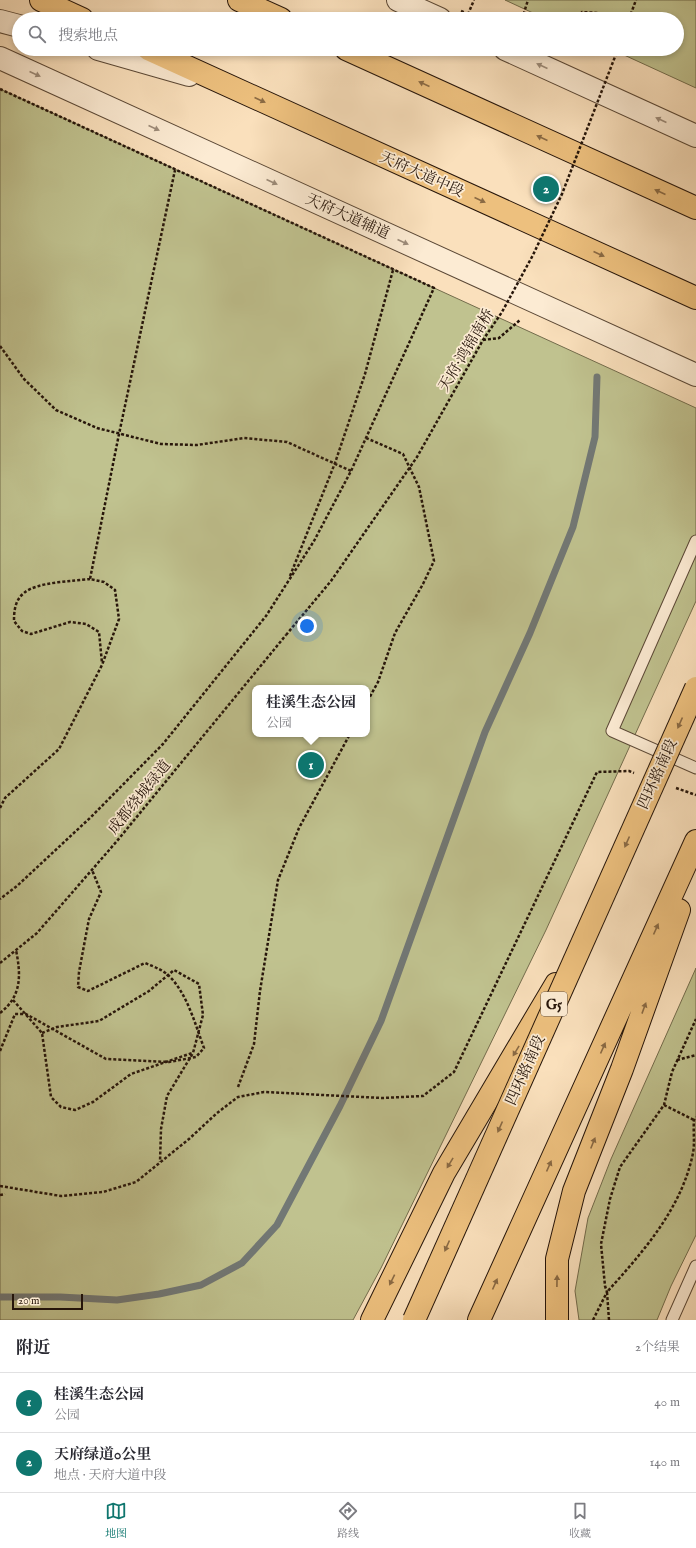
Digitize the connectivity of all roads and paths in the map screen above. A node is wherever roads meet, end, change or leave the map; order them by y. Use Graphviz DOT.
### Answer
graph roads {
  1 [pos="40,0"];
  2 [pos="239,0"];
  3 [pos="247,0"];
  4 [pos="398,0"];
  5 [pos="474,0"];
  6 [pos="528,0"];
  7 [pos="636,0"];
  8 [pos="67,12"];
  9 [pos="265,12"];
  10 [pos="267,12"];
  11 [pos="425,12"];
  12 [pos="469,12"];
  13 [pos="524,12"];
  14 [pos="632,12"];
  15 [pos="0,21"];
  16 [pos="12,24"];
  17 [pos="122,56"];
  18 [pos="163,56"];
  19 [pos="361,56"];
  20 [pos="520,56"];
  21 [pos="615,56"];
  22 [pos="0,58"];
  23 [pos="233,88"];
  24 [pos="0,89"];
  25 [pos="696,136"];
  26 [pos="175,170"];
  27 [pos="696,208"];
  28 [pos="394,270"];
  29 [pos="696,298"];
  30 [pos="522,319"];
  31 [pos="484,340"];
  32 [pos="0,346"];
  33 [pos="696,375"];
  34 [pos="119,434"];
  35 [pos="366,438"];
  36 [pos="335,463"];
  37 [pos="351,470"];
  38 [pos="696,541"];
  39 [pos="90,580"];
  40 [pos="287,582"];
  41 [pos="286,635"];
  42 [pos="102,665"];
  43 [pos="696,688"];
  44 [pos="370,697"];
  45 [pos="348,737"];
  46 [pos="696,768"];
  47 [pos="636,774"];
  48 [pos="674,787"];
  49 [pos="696,795"];
  50 [pos="0,808"];
  51 [pos="696,841"];
  52 [pos="696,863"];
  53 [pos="92,870"];
  54 [pos="0,899"];
  55 [pos="586,933"];
  56 [pos="16,950"];
  57 [pos="0,963"];
  58 [pos="13,1000"];
  59 [pos="0,1013"];
  60 [pos="696,1019"];
  61 [pos="42,1033"];
  62 [pos="0,1051"];
  63 [pos="193,1053"];
  64 [pos="696,1054"];
  65 [pos="677,1060"];
  66 [pos="238,1087"];
  67 [pos="664,1105"];
  68 [pos="696,1117"];
  69 [pos="694,1120"];
  70 [pos="160,1162"];
  71 [pos="0,1186"];
  72 [pos="5,1194"];
  73 [pos="0,1195"];
  74 [pos="696,1266"];
  75 [pos="607,1292"];
  76 [pos="372,1320"];
  77 [pos="414,1320"];
  78 [pos="479,1320"];
  79 [pos="557,1320"];
  80 [pos="593,1320"];
  81 [pos="609,1320"];
  82 [pos="672,1320"];
  1 -- 8 [label="main road"];
  2 -- 9 [label="main road"];
  3 -- 10 [label="street"];
  4 -- 11 [label="street"];
  5 -- 12 [label="path"];
  6 -- 13 [label="path"];
  7 -- 14 [label="path"];
  15 -- 16 [label="street"];
  17 -- 23 [label="street"];
  18 -- 23 [label="main road, 天府大道中段"];
  27 -- 19 [label="main road, one-way"];
  25 -- 20 [label="street, one-way"];
  21 -- 31 [label="path, 天府·鸿锦南桥, bridge"];
  22 -- 33 [label="street, 天府大道辅道, one-way"];
  23 -- 29 [label="main road, 天府大道中段, one-way"];
  24 -- 26 [label="path"];
  26 -- 28 [label="path"];
  26 -- 34 [label="path"];
  28 -- 35 [label="path"];
  28 -- 36 [label="path"];
  30 -- 31 [label="path"];
  31 -- 41 [label="path, 天府·鸿锦南桥, bridge"];
  32 -- 34 [label="path"];
  34 -- 36 [label="path"];
  34 -- 39 [label="path"];
  35 -- 37 [label="path"];
  35 -- 44 [label="path"];
  36 -- 37 [label="path"];
  36 -- 40 [label="path"];
  37 -- 40 [label="path"];
  38 -- 46 [label="lane"];
  39 -- 42 [label="path"];
  39 -- 42 [label="path"];
  40 -- 54 [label="path"];
  41 -- 53 [label="path, 成都绕城绿道"];
  42 -- 50 [label="path"];
  43 -- 55 [label="main road, 四环路南段 / G5, one-way, bridge"];
  45 -- 66 [label="path"];
  47 -- 70 [label="path"];
  48 -- 49 [label="path"];
  78 -- 51 [label="main road, one-way"];
  79 -- 52 [label="main road, one-way"];
  53 -- 56 [label="path, 成都绕城绿道"];
  53 -- 62 [label="path, bridge"];
  55 -- 76 [label="main road, one-way, bridge"];
  55 -- 77 [label="main road, 四环路南段 / G5, one-way, bridge"];
  56 -- 57 [label="path, 成都绕城绿道"];
  56 -- 58 [label="path"];
  58 -- 59 [label="path"];
  58 -- 61 [label="path"];
  60 -- 65 [label="path"];
  61 -- 63 [label="path"];
  61 -- 63 [label="path"];
  63 -- 70 [label="path"];
  64 -- 65 [label="path"];
  65 -- 67 [label="path"];
  67 -- 69 [label="path"];
  67 -- 75 [label="path"];
  68 -- 69 [label="path"];
  69 -- 75 [label="path"];
  70 -- 71 [label="path"];
  72 -- 73 [label="path"];
  74 -- 82 [label="lane"];
  75 -- 80 [label="path"];
  75 -- 81 [label="path"];
}
